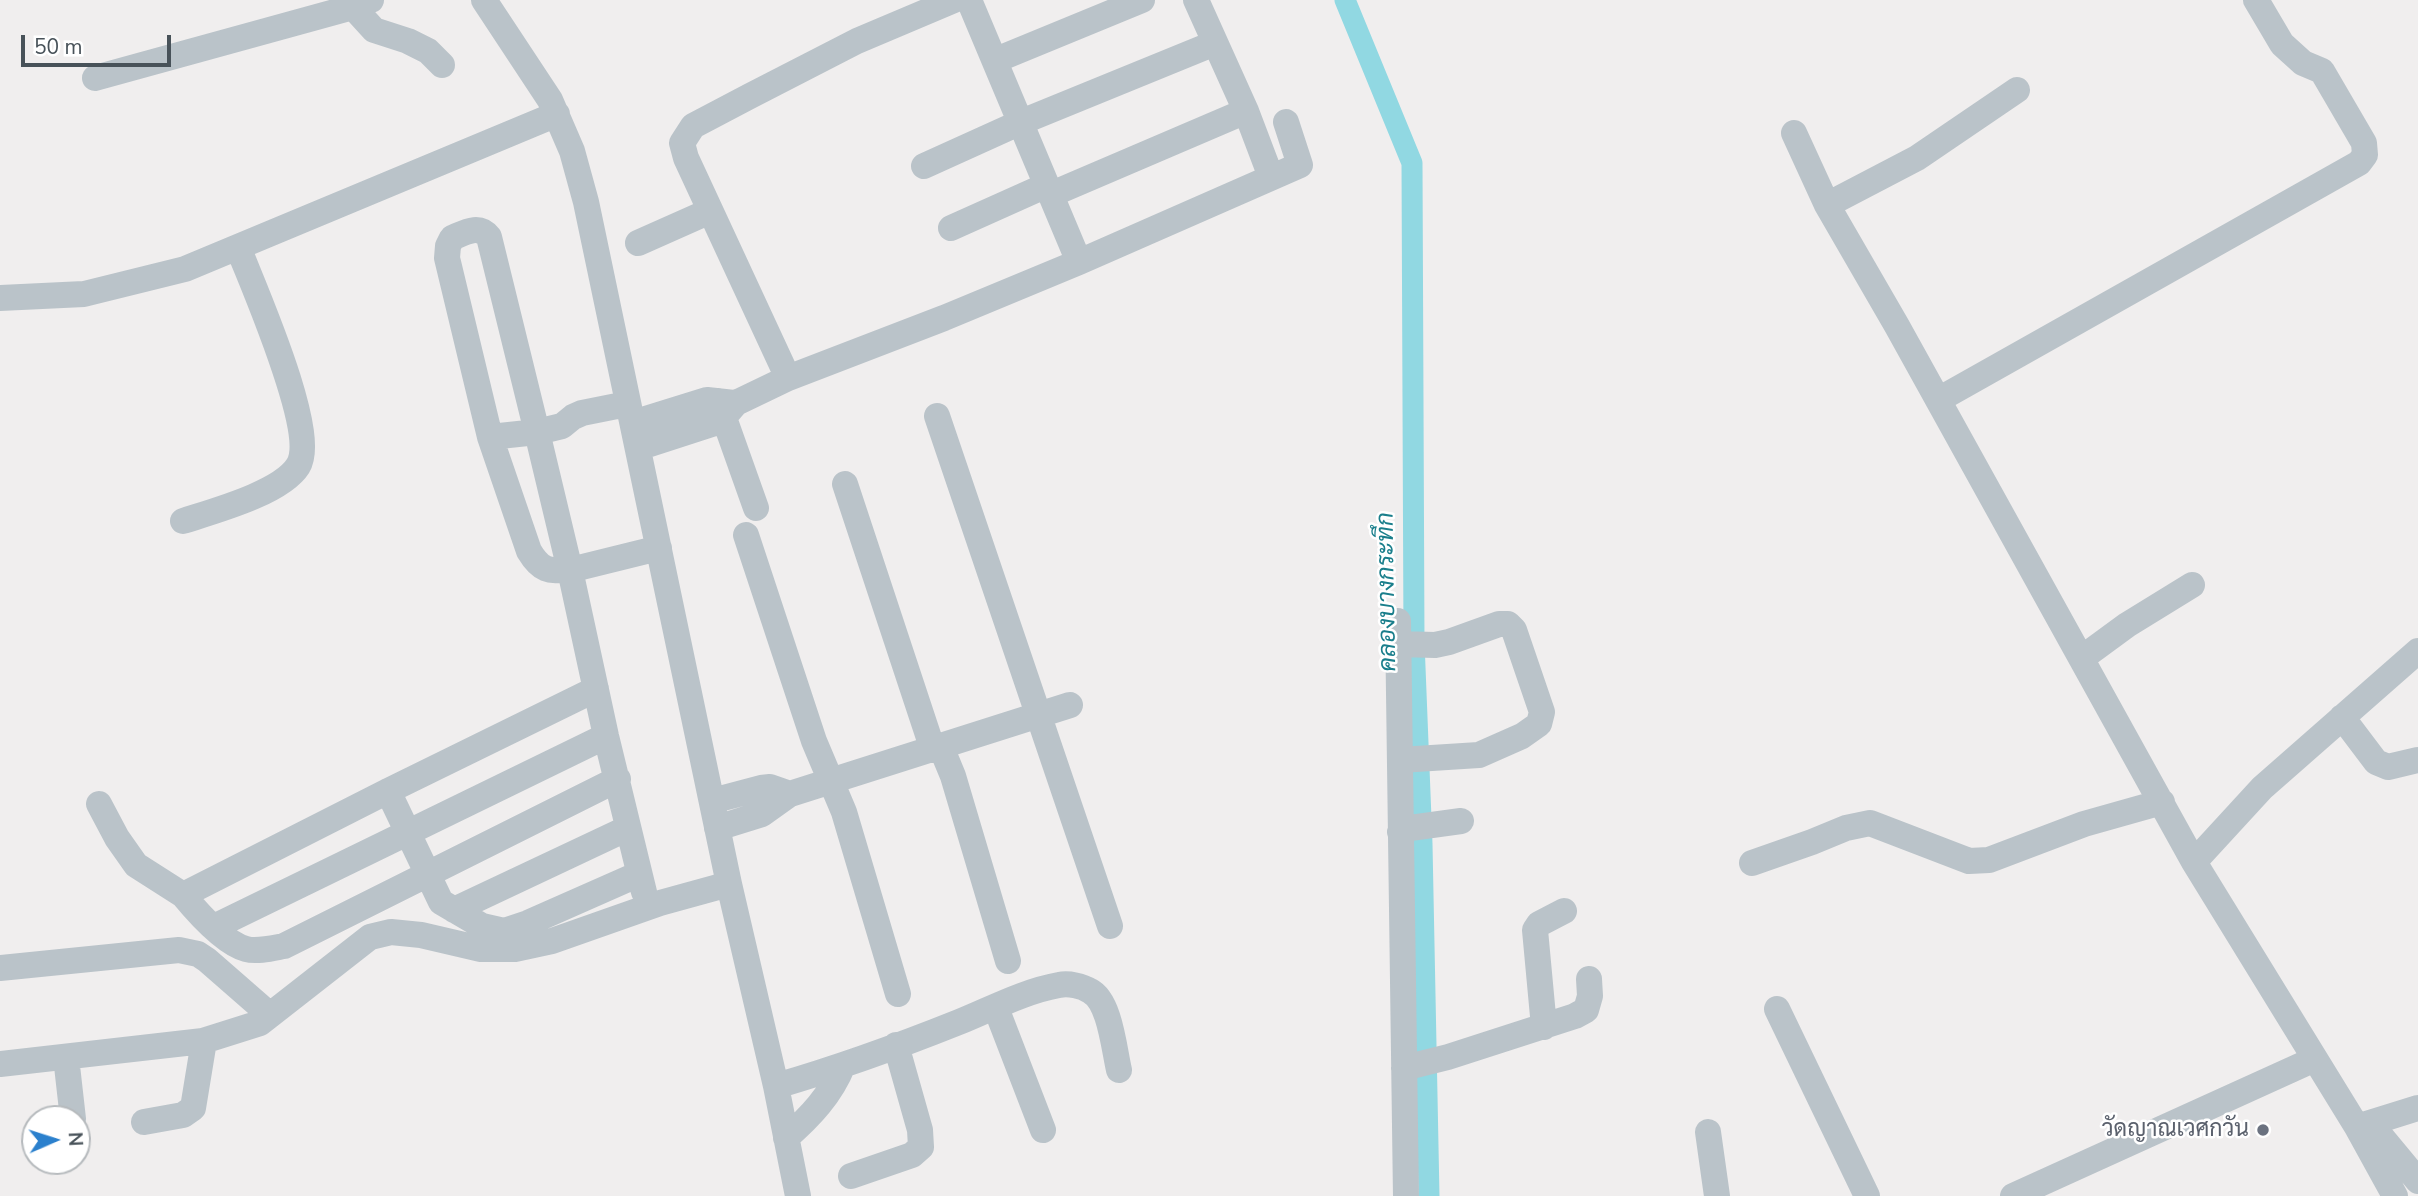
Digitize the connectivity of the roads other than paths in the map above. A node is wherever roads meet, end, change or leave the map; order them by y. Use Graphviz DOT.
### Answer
graph roads {
  1 [pos="484,0"];
  2 [pos="954,0"];
  3 [pos="969,0"];
  4 [pos="1142,0"];
  5 [pos="1196,0"];
  6 [pos="2256,0"];
  7 [pos="362,3"];
  8 [pos="1216,43"];
  9 [pos="996,60"];
  10 [pos="442,65"];
  11 [pos="95,78"];
  12 [pos="2017,90"];
  13 [pos="1246,111"];
  14 [pos="557,114"];
  15 [pos="1286,122"];
  16 [pos="1019,123"];
  17 [pos="1794,133"];
  18 [pos="924,166"];
  19 [pos="1271,177"];
  20 [pos="1049,190"];
  21 [pos="1827,205"];
  22 [pos="710,211"];
  23 [pos="951,228"];
  24 [pos="638,243"];
  25 [pos="238,247"];
  26 [pos="1079,262"];
  27 [pos="0,299"];
  28 [pos="788,378"];
  29 [pos="1938,400"];
  30 [pos="726,407"];
  31 [pos="937,416"];
  32 [pos="632,424"];
  33 [pos="549,429"];
  34 [pos="490,437"];
  35 [pos="845,484"];
  36 [pos="756,508"];
  37 [pos="183,521"];
  38 [pos="746,536"];
  39 [pos="659,548"];
  40 [pos="570,570"];
  41 [pos="2192,585"];
  42 [pos="2418,650"];
  43 [pos="2082,658"];
  44 [pos="596,689"];
  45 [pos="1070,705"];
  46 [pos="1038,715"];
  47 [pos="2342,717"];
  48 [pos="606,736"];
  49 [pos="937,748"];
  50 [pos="1403,759"];
  51 [pos="2418,760"];
  52 [pos="618,779"];
  53 [pos="831,782"];
  54 [pos="388,791"];
  55 [pos="790,794"];
  56 [pos="712,801"];
  57 [pos="2162,802"];
  58 [pos="99,804"];
  59 [pos="1451,822"];
  60 [pos="628,828"];
  61 [pos="717,828"];
  62 [pos="1405,830"];
  63 [pos="407,831"];
  64 [pos="2194,862"];
  65 [pos="1752,863"];
  66 [pos="428,873"];
  67 [pos="729,884"];
  68 [pos="183,895"];
  69 [pos="454,910"];
  70 [pos="1563,911"];
  71 [pos="1110,926"];
  72 [pos="214,927"];
  73 [pos="1007,961"];
  74 [pos="0,968"];
  75 [pos="1589,979"];
  76 [pos="898,993"];
  77 [pos="996,1008"];
  78 [pos="1777,1009"];
  79 [pos="270,1015"];
  80 [pos="1544,1027"];
  81 [pos="204,1041"];
  82 [pos="896,1045"];
  83 [pos="66,1057"];
  84 [pos="2315,1059"];
  85 [pos="0,1064"];
  86 [pos="843,1065"];
  87 [pos="1412,1066"];
  88 [pos="1119,1070"];
  89 [pos="776,1086"];
  90 [pos="71,1105"];
  91 [pos="2418,1108"];
  92 [pos="144,1122"];
  93 [pos="2364,1125"];
  94 [pos="1043,1130"];
  95 [pos="1708,1132"];
  96 [pos="786,1138"];
  97 [pos="851,1176"];
  98 [pos="2418,1181"];
  99 [pos="797,1196"];
  100 [pos="1406,1196"];
  101 [pos="1717,1196"];
  102 [pos="1867,1196"];
  103 [pos="2013,1196"];
  104 [pos="2395,1196"];
  1 -- 14 [label="street"];
  2 -- 22 [label="street"];
  3 -- 9 [label="street"];
  4 -- 9 [label="street"];
  5 -- 8 [label="street"];
  6 -- 29 [label="street"];
  7 -- 10 [label="street"];
  7 -- 11 [label="street"];
  8 -- 13 [label="street"];
  8 -- 16 [label="street"];
  9 -- 16 [label="street"];
  12 -- 21 [label="street"];
  13 -- 19 [label="street"];
  13 -- 20 [label="street"];
  14 -- 25 [label="street"];
  14 -- 32 [label="street"];
  15 -- 19 [label="street"];
  16 -- 18 [label="street"];
  16 -- 20 [label="street"];
  17 -- 21 [label="street"];
  19 -- 26 [label="street"];
  20 -- 23 [label="street"];
  20 -- 26 [label="street"];
  21 -- 29 [label="street"];
  22 -- 24 [label="street"];
  22 -- 28 [label="street"];
  25 -- 27 [label="street"];
  25 -- 37 [label="street"];
  26 -- 28 [label="street"];
  28 -- 30 [label="street"];
  29 -- 43 [label="street"];
  30 -- 32 [label="street"];
  30 -- 36 [label="street"];
  31 -- 46 [label="street"];
  32 -- 33 [label="street"];
  32 -- 39 [label="street"];
  33 -- 34 [label="street"];
  33 -- 34 [label="street"];
  33 -- 40 [label="street"];
  34 -- 40 [label="street"];
  35 -- 49 [label="street"];
  38 -- 53 [label="street"];
  39 -- 40 [label="street"];
  39 -- 56 [label="street"];
  40 -- 44 [label="street"];
  41 -- 43 [label="street"];
  42 -- 47 [label="street"];
  43 -- 57 [label="street"];
  44 -- 48 [label="street"];
  44 -- 54 [label="street"];
  45 -- 46 [label="street"];
  46 -- 49 [label="street"];
  46 -- 71 [label="street"];
  47 -- 51 [label="street"];
  47 -- 64 [label="street"];
  48 -- 52 [label="street"];
  48 -- 63 [label="street"];
  49 -- 53 [label="street"];
  49 -- 73 [label="street"];
  50 -- 50 [label="street"];
  50 -- 62 [label="street"];
  52 -- 60 [label="street"];
  52 -- 66 [label="street"];
  53 -- 55 [label="street"];
  53 -- 76 [label="street"];
  54 -- 63 [label="street"];
  54 -- 68 [label="street"];
  55 -- 56 [label="street"];
  55 -- 61 [label="street"];
  56 -- 61 [label="street"];
  57 -- 64 [label="street"];
  57 -- 65 [label="street"];
  58 -- 68 [label="street"];
  59 -- 62 [label="street"];
  60 -- 69 [label="street"];
  60 -- 69 [label="street"];
  61 -- 67 [label="street"];
  62 -- 87 [label="street"];
  63 -- 66 [label="street"];
  63 -- 72 [label="street"];
  64 -- 84 [label="street"];
  66 -- 69 [label="street"];
  66 -- 72 [label="street"];
  67 -- 79 [label="street"];
  67 -- 89 [label="street"];
  68 -- 72 [label="street"];
  70 -- 80 [label="street"];
  74 -- 79 [label="street"];
  75 -- 80 [label="street"];
  77 -- 82 [label="street"];
  77 -- 88 [label="street"];
  77 -- 94 [label="street"];
  78 -- 102 [label="street"];
  79 -- 81 [label="street"];
  80 -- 87 [label="street"];
  81 -- 83 [label="street"];
  81 -- 92 [label="street"];
  82 -- 86 [label="street"];
  82 -- 97 [label="street"];
  83 -- 85 [label="street"];
  83 -- 90 [label="street"];
  84 -- 93 [label="street"];
  84 -- 103 [label="street"];
  86 -- 89 [label="street"];
  86 -- 96 [label="street"];
  87 -- 100 [label="street"];
  89 -- 96 [label="street"];
  91 -- 93 [label="street"];
  93 -- 98 [label="street"];
  93 -- 104 [label="street"];
  95 -- 101 [label="street"];
  96 -- 99 [label="street"];
}
